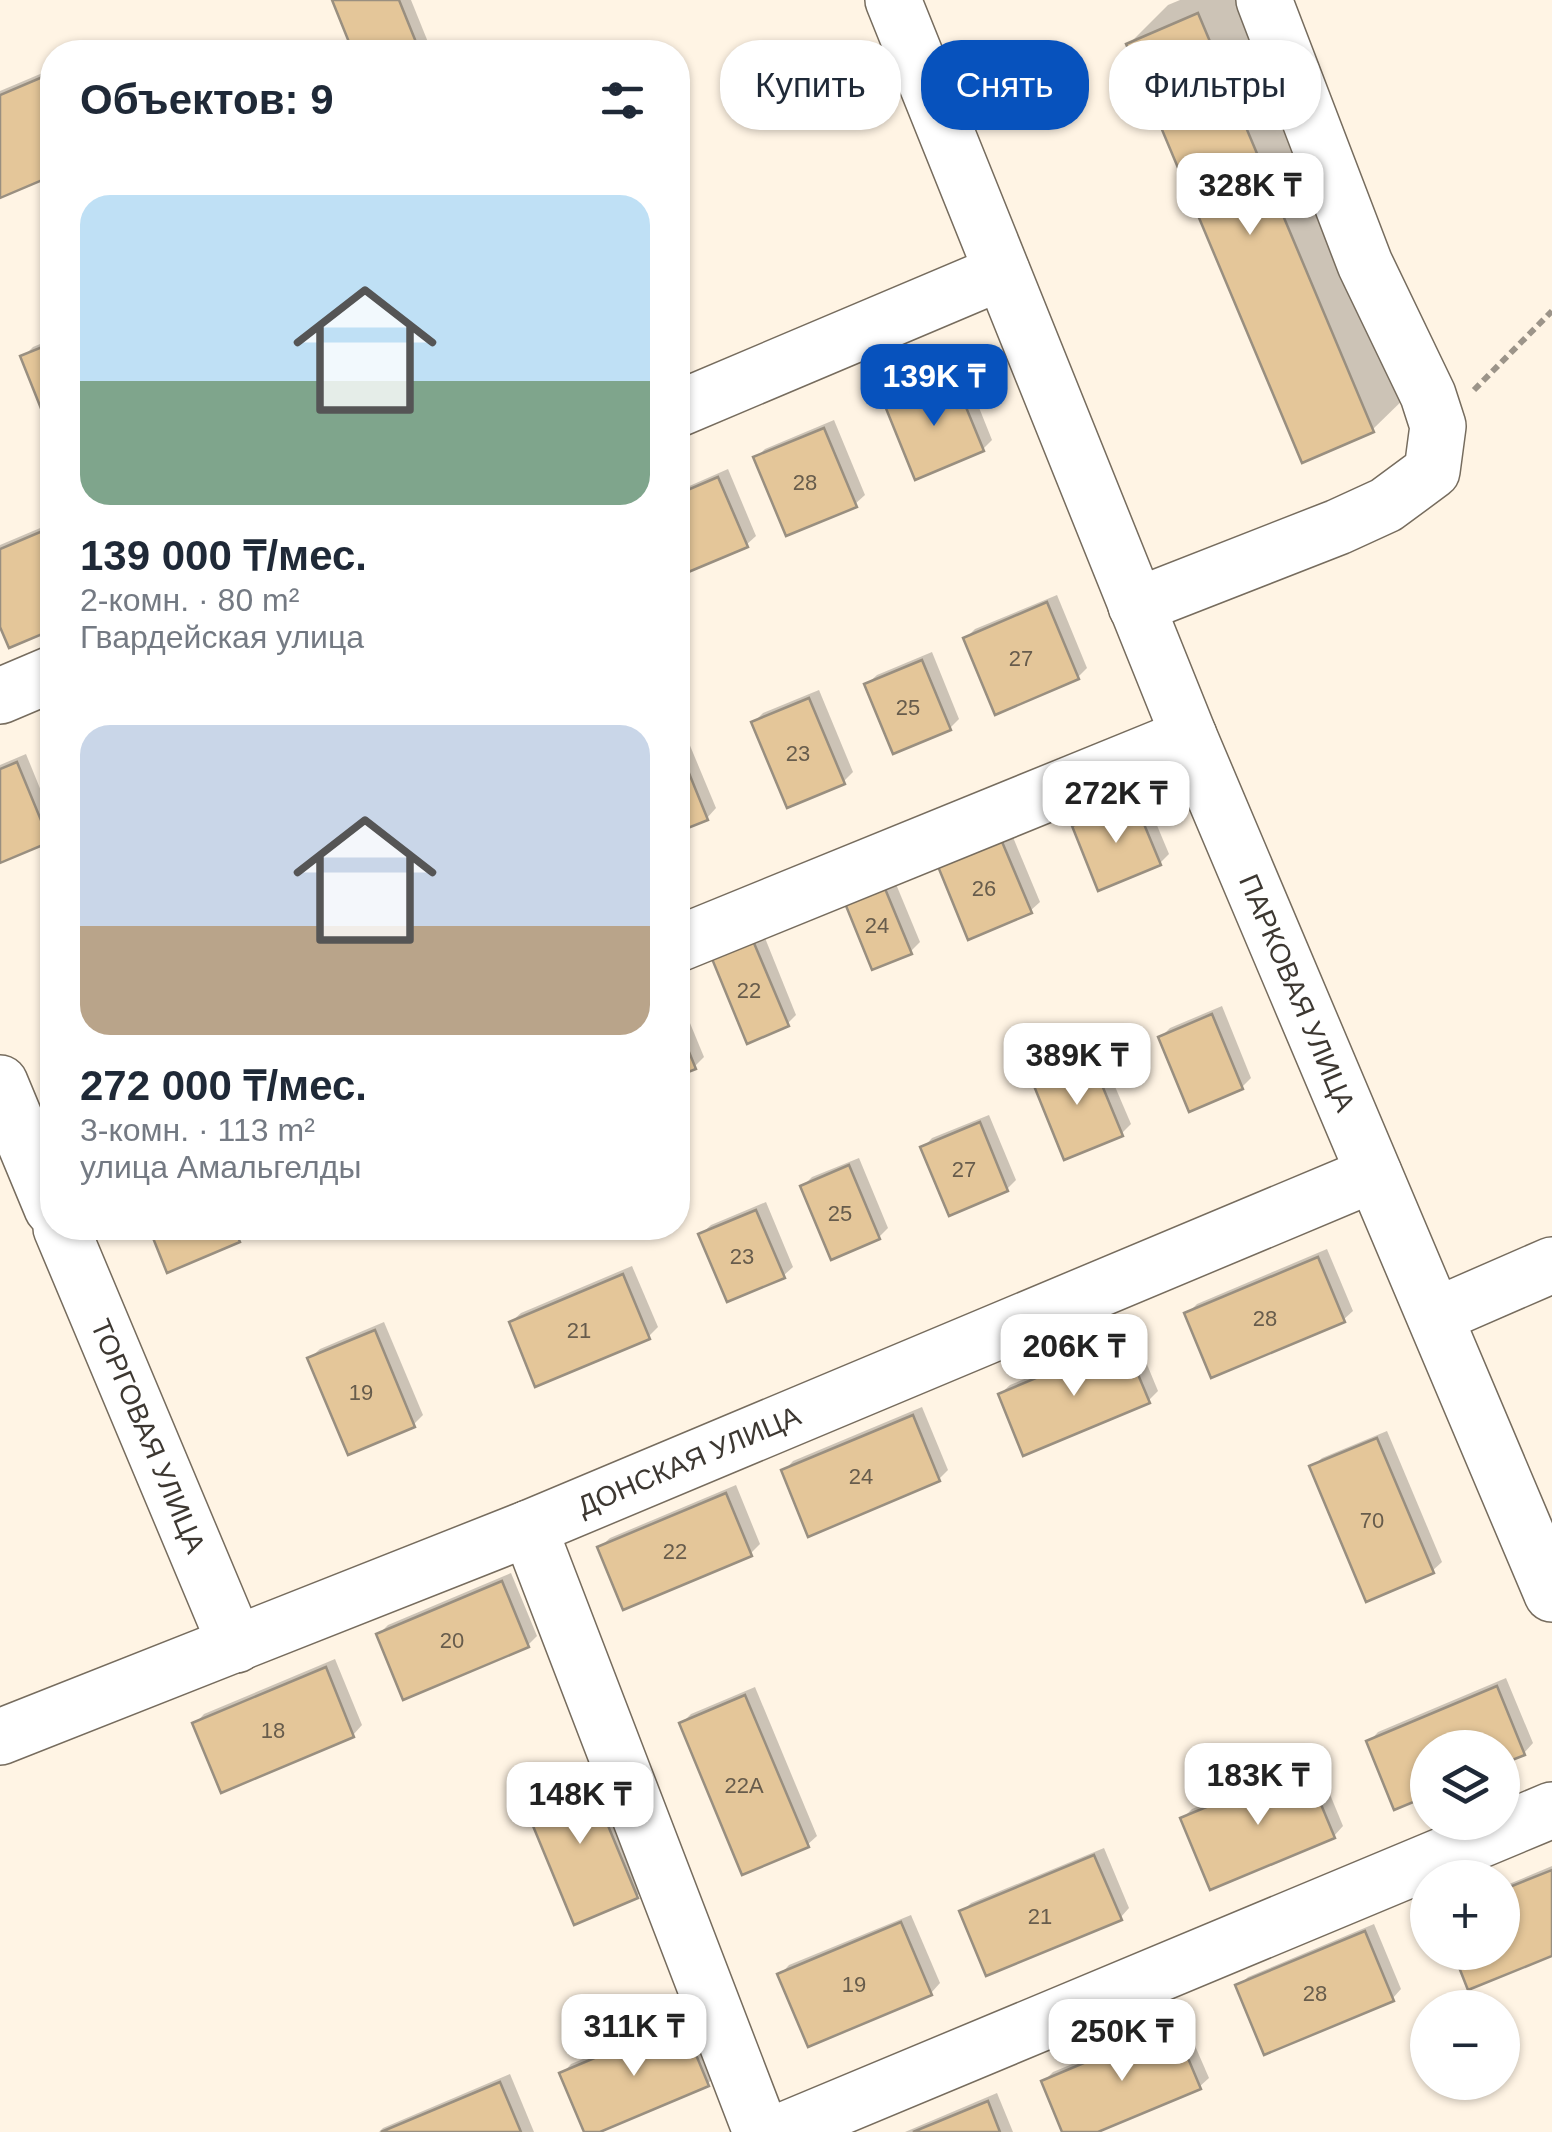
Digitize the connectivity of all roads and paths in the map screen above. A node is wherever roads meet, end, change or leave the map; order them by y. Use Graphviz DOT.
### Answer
graph roads {
  1 [pos="893,0"];
  2 [pos="1264,0"];
  3 [pos="1002,272"];
  4 [pos="1552,311"];
  5 [pos="690,404"];
  6 [pos="1438,426"];
  7 [pos="1136,606"];
  8 [pos="40,679"];
  9 [pos="0,696"];
  10 [pos="1188,736"];
  11 [pos="690,939"];
  12 [pos="0,1083"];
  13 [pos="1374,1174"];
  14 [pos="40,1176"];
  15 [pos="67,1240"];
  16 [pos="1552,1265"];
  17 [pos="1434,1316"];
  18 [pos="529,1528"];
  19 [pos="1552,1594"];
  20 [pos="236,1645"];
  21 [pos="0,1736"];
  22 [pos="1552,1810"];
  23 [pos="761,2132"];
  24 [pos="780,2132"];
  1 -- 3 [label="street, ПАРКОВАЯ УЛИЦА"];
  2 -- 6 [label="street"];
  3 -- 5 [label="street"];
  3 -- 7 [label="street, ПАРКОВАЯ УЛИЦА"];
  4 -- 6 [label="path"];
  6 -- 7 [label="street"];
  7 -- 10 [label="street, ПАРКОВАЯ УЛИЦА"];
  8 -- 9 [label="street"];
  10 -- 11 [label="street"];
  10 -- 13 [label="street, ПАРКОВАЯ УЛИЦА"];
  12 -- 14 [label="street, ТОРГОВАЯ УЛИЦА"];
  13 -- 17 [label="street, ПАРКОВАЯ УЛИЦА"];
  13 -- 18 [label="street, ДОНСКАЯ УЛИЦА"];
  15 -- 20 [label="street, ТОРГОВАЯ УЛИЦА"];
  16 -- 17 [label="street"];
  17 -- 19 [label="street, ПАРКОВАЯ УЛИЦА"];
  18 -- 20 [label="street, ДОНСКАЯ УЛИЦА"];
  18 -- 23 [label="street"];
  20 -- 21 [label="street, ДОНСКАЯ УЛИЦА"];
  22 -- 24 [label="street"];
}
